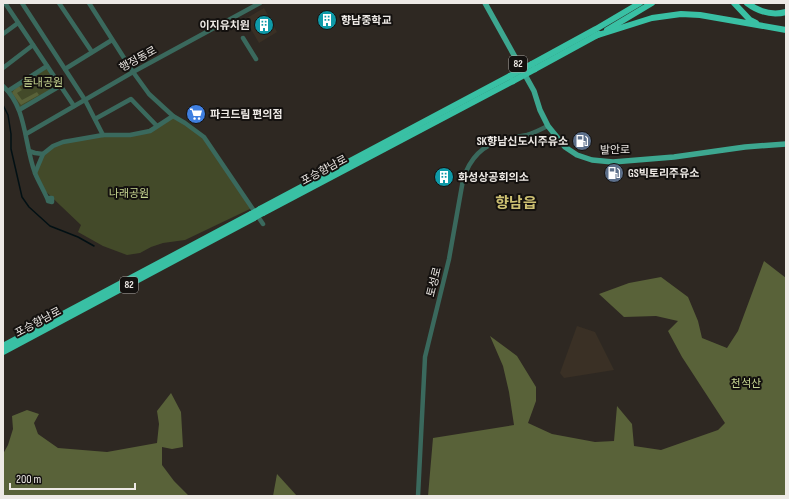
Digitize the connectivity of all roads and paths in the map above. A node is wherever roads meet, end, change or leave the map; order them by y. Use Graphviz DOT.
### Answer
graph roads {
  1 [pos="5,3"];
  2 [pos="22,3"];
  3 [pos="59,3"];
  4 [pos="89,3"];
  5 [pos="260,3"];
  6 [pos="485,3"];
  7 [pos="640,3"];
  8 [pos="652,3"];
  9 [pos="734,3"];
  10 [pos="747,3"];
  11 [pos="786,12"];
  12 [pos="18,23"];
  13 [pos="764,26"];
  14 [pos="786,30"];
  15 [pos="3,34"];
  16 [pos="596,36"];
  17 [pos="243,38"];
  18 [pos="112,40"];
  19 [pos="33,45"];
  20 [pos="92,52"];
  21 [pos="256,59"];
  22 [pos="47,66"];
  23 [pos="534,66"];
  24 [pos="3,68"];
  25 [pos="65,69"];
  26 [pos="133,72"];
  27 [pos="3,86"];
  28 [pos="60,86"];
  29 [pos="8,91"];
  30 [pos="85,100"];
  31 [pos="74,106"];
  32 [pos="19,110"];
  33 [pos="173,116"];
  34 [pos="95,119"];
  35 [pos="157,126"];
  36 [pos="548,126"];
  37 [pos="26,134"];
  38 [pos="103,135"];
  39 [pos="786,144"];
  40 [pos="30,150"];
  41 [pos="43,154"];
  42 [pos="35,173"];
  43 [pos="48,198"];
  44 [pos="253,216"];
  45 [pos="263,224"];
  46 [pos="3,346"];
  47 [pos="3,352"];
  48 [pos="418,496"];
  1 -- 12 [label="street"];
  2 -- 25 [label="street"];
  3 -- 20 [label="street"];
  4 -- 18 [label="street"];
  5 -- 26 [label="street, 행정동로"];
  6 -- 36 [label="main road, 발안로 / 82"];
  7 -- 23 [label="highway, 포승향남로 / 82"];
  8 -- 16 [label="highway, 포승향남로 / 82"];
  9 -- 13 [label="highway"];
  10 -- 11 [label="highway"];
  12 -- 15 [label="street"];
  12 -- 19 [label="street"];
  13 -- 14 [label="highway"];
  13 -- 16 [label="highway"];
  16 -- 23 [label="highway, 포승향남로 / 82"];
  17 -- 21 [label="street"];
  18 -- 20 [label="street"];
  18 -- 26 [label="street"];
  19 -- 22 [label="street"];
  19 -- 24 [label="street"];
  20 -- 25 [label="street"];
  22 -- 28 [label="street"];
  22 -- 29 [label="street"];
  23 -- 44 [label="highway, 포승향남로 / 82, bridge"];
  25 -- 30 [label="street"];
  26 -- 30 [label="street, 행정동로"];
  26 -- 33 [label="street"];
  27 -- 29 [label="street"];
  28 -- 31 [label="street"];
  28 -- 32 [label="street"];
  29 -- 32 [label="street"];
  30 -- 31 [label="street, 행정동로"];
  30 -- 34 [label="street"];
  31 -- 37 [label="street, 행정동로"];
  32 -- 37 [label="street"];
  33 -- 35 [label="street"];
  33 -- 45 [label="street"];
  34 -- 35 [label="street"];
  34 -- 38 [label="street"];
  35 -- 38 [label="street"];
  36 -- 39 [label="main road, 발안로 / 82"];
  36 -- 48 [label="street, 토성로"];
  37 -- 40 [label="street"];
  38 -- 41 [label="street"];
  40 -- 41 [label="street"];
  40 -- 42 [label="street"];
  41 -- 42 [label="street"];
  42 -- 43 [label="street"];
  44 -- 46 [label="highway, 포승향남로 / 82"];
  44 -- 47 [label="highway, 포승향남로 / 82"];
}
